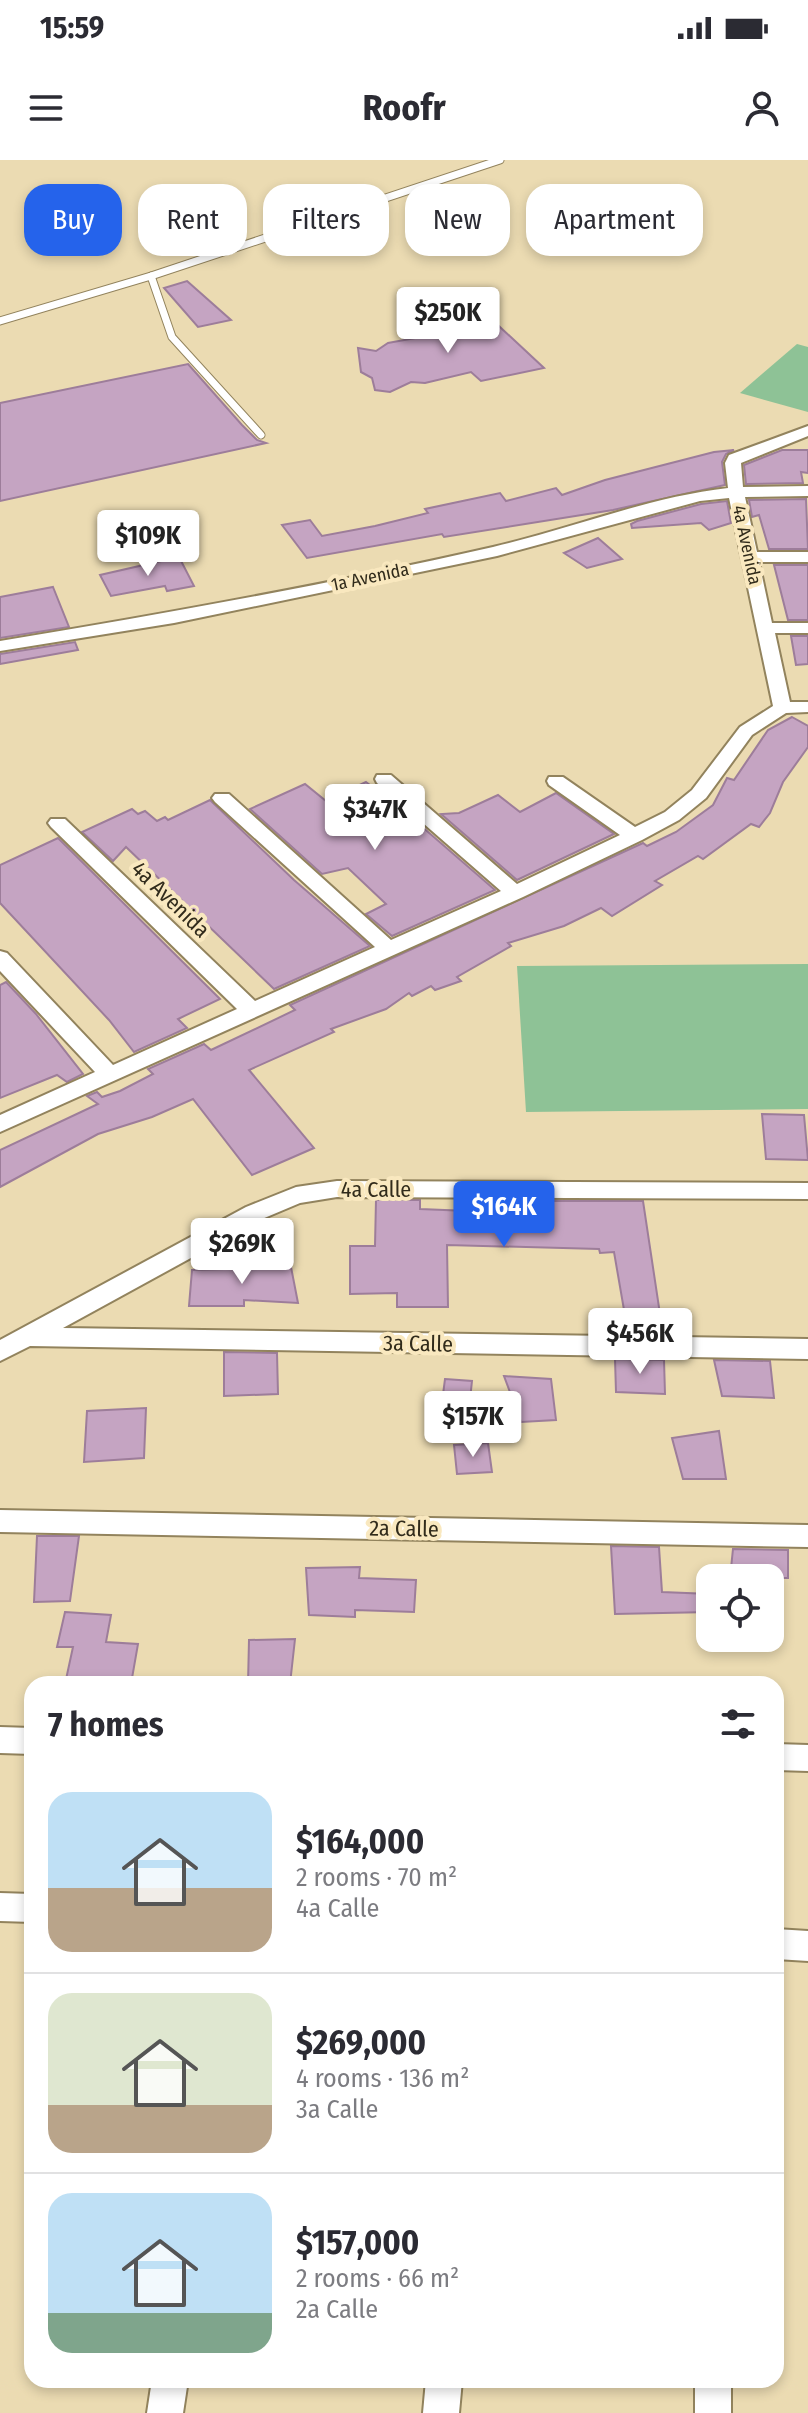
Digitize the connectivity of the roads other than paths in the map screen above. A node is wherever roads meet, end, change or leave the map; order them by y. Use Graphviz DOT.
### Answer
graph roads {
  1 [pos="500,160"];
  2 [pos="151,276"];
  3 [pos="0,321"];
  4 [pos="808,431"];
  5 [pos="261,435"];
  6 [pos="808,491"];
  7 [pos="736,492"];
  8 [pos="749,557"];
  9 [pos="808,557"];
  10 [pos="765,628"];
  11 [pos="808,628"];
  12 [pos="0,646"];
  13 [pos="808,707"];
  14 [pos="782,708"];
  15 [pos="384,779"];
  16 [pos="556,781"];
  17 [pos="222,798"];
  18 [pos="58,823"];
  19 [pos="635,836"];
  20 [pos="516,893"];
  21 [pos="389,949"];
  22 [pos="0,958"];
  23 [pos="251,1010"];
  24 [pos="110,1075"];
  25 [pos="0,1124"];
  26 [pos="808,1191"];
  27 [pos="28,1337"];
  28 [pos="808,1349"];
  29 [pos="0,1351"];
  30 [pos="0,1521"];
  31 [pos="808,1536"];
  32 [pos="0,1740"];
  33 [pos="24,1741"];
  34 [pos="784,1757"];
  35 [pos="808,1758"];
  36 [pos="0,1907"];
  37 [pos="24,1908"];
  38 [pos="784,1944"];
  39 [pos="808,1946"];
  40 [pos="169,2388"];
  41 [pos="443,2388"];
  42 [pos="713,2388"];
  43 [pos="165,2413"];
  44 [pos="441,2413"];
  45 [pos="713,2413"];
  1 -- 2 [label="lane"];
  2 -- 3 [label="lane"];
  2 -- 5 [label="lane"];
  4 -- 7 [label="street, 4a Avenida"];
  6 -- 7 [label="street, 1a Avenida"];
  7 -- 8 [label="street, 4a Avenida"];
  7 -- 12 [label="street, 1a Avenida"];
  8 -- 9 [label="street"];
  8 -- 10 [label="street, 4a Avenida"];
  10 -- 11 [label="street"];
  10 -- 14 [label="street, 4a Avenida"];
  13 -- 14 [label="street"];
  14 -- 19 [label="street"];
  15 -- 20 [label="street"];
  16 -- 19 [label="street"];
  17 -- 21 [label="street"];
  18 -- 23 [label="street, 4a Avenida"];
  19 -- 20 [label="street"];
  20 -- 21 [label="street"];
  21 -- 23 [label="street"];
  22 -- 24 [label="street"];
  23 -- 24 [label="street"];
  24 -- 25 [label="street"];
  26 -- 27 [label="street, 4a Calle"];
  27 -- 28 [label="street, 3a Calle"];
  27 -- 29 [label="street, 4a Calle"];
  30 -- 31 [label="street, 2a Calle"];
  32 -- 33 [label="street"];
  34 -- 35 [label="street"];
  36 -- 37 [label="street"];
  38 -- 39 [label="street"];
  40 -- 43 [label="street"];
  41 -- 44 [label="street"];
  42 -- 45 [label="street"];
}
